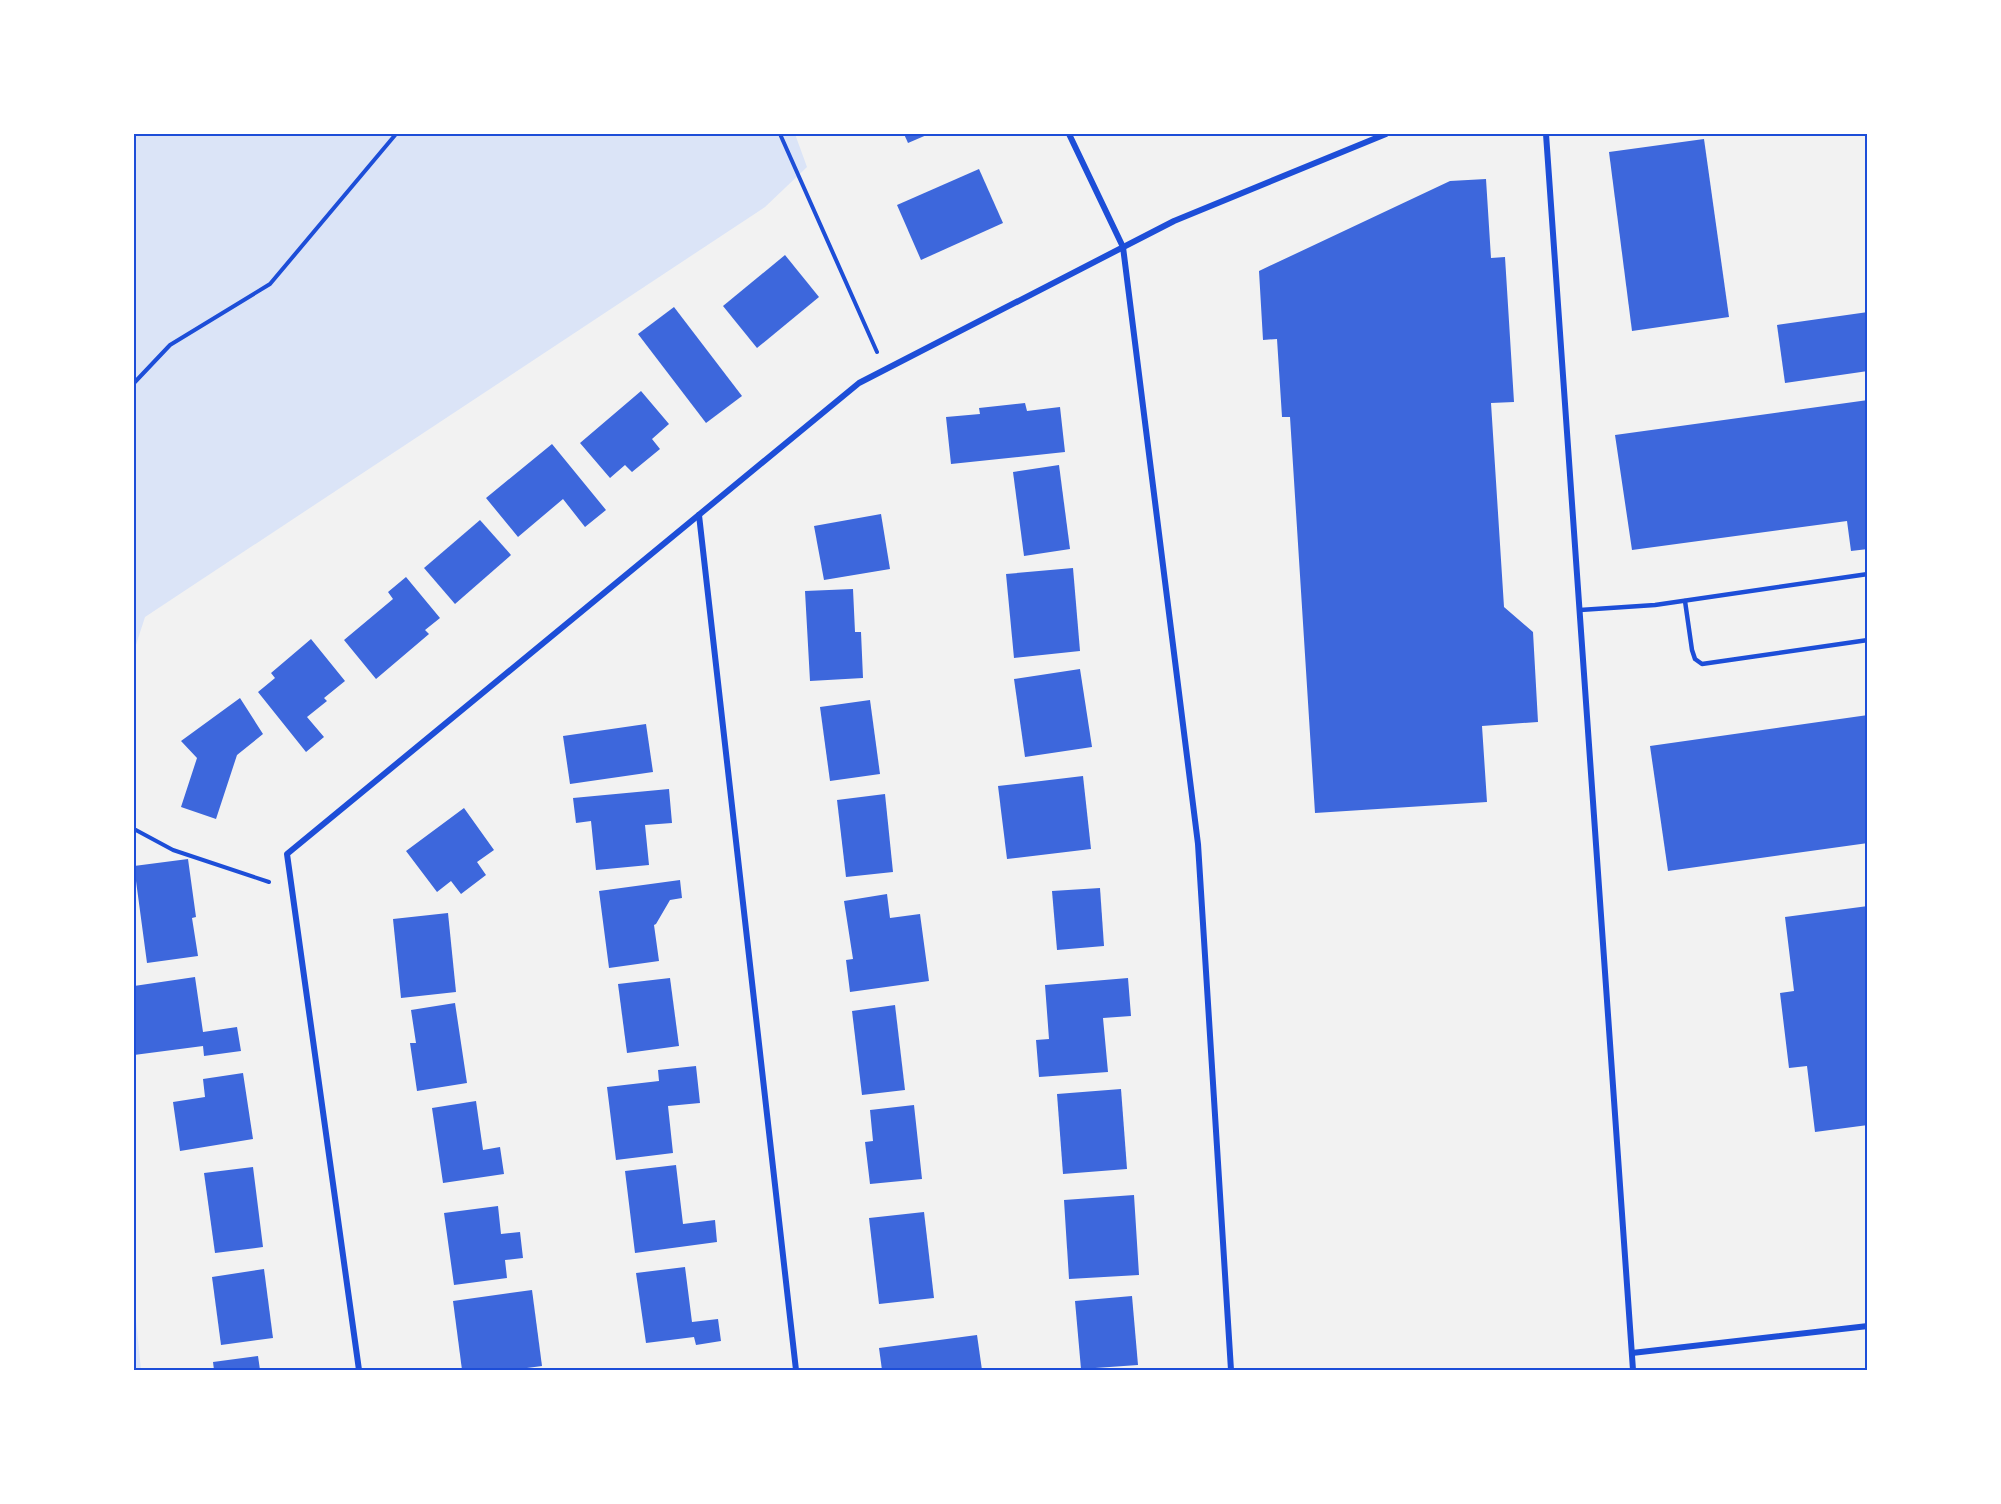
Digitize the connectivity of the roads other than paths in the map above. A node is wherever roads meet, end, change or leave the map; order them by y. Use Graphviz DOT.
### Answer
graph roads {
  1 [pos="1069,134"];
  2 [pos="1386,134"];
  3 [pos="1546,134"];
  4 [pos="1123,247"];
  5 [pos="699,515"];
  6 [pos="1868,574"];
  7 [pos="1686,601"];
  8 [pos="1580,610"];
  9 [pos="1868,640"];
  10 [pos="1868,1326"];
  11 [pos="1632,1353"];
  12 [pos="359,1371"];
  13 [pos="796,1371"];
  14 [pos="1231,1371"];
  15 [pos="1633,1371"];
  1 -- 4 [label="street"];
  2 -- 4 [label="street"];
  3 -- 8 [label="street"];
  4 -- 5 [label="street"];
  4 -- 14 [label="street"];
  5 -- 12 [label="street"];
  5 -- 13 [label="street"];
  6 -- 7 [label="lane"];
  7 -- 8 [label="lane"];
  7 -- 9 [label="lane"];
  8 -- 11 [label="street"];
  10 -- 11 [label="street"];
  11 -- 15 [label="street"];
}
